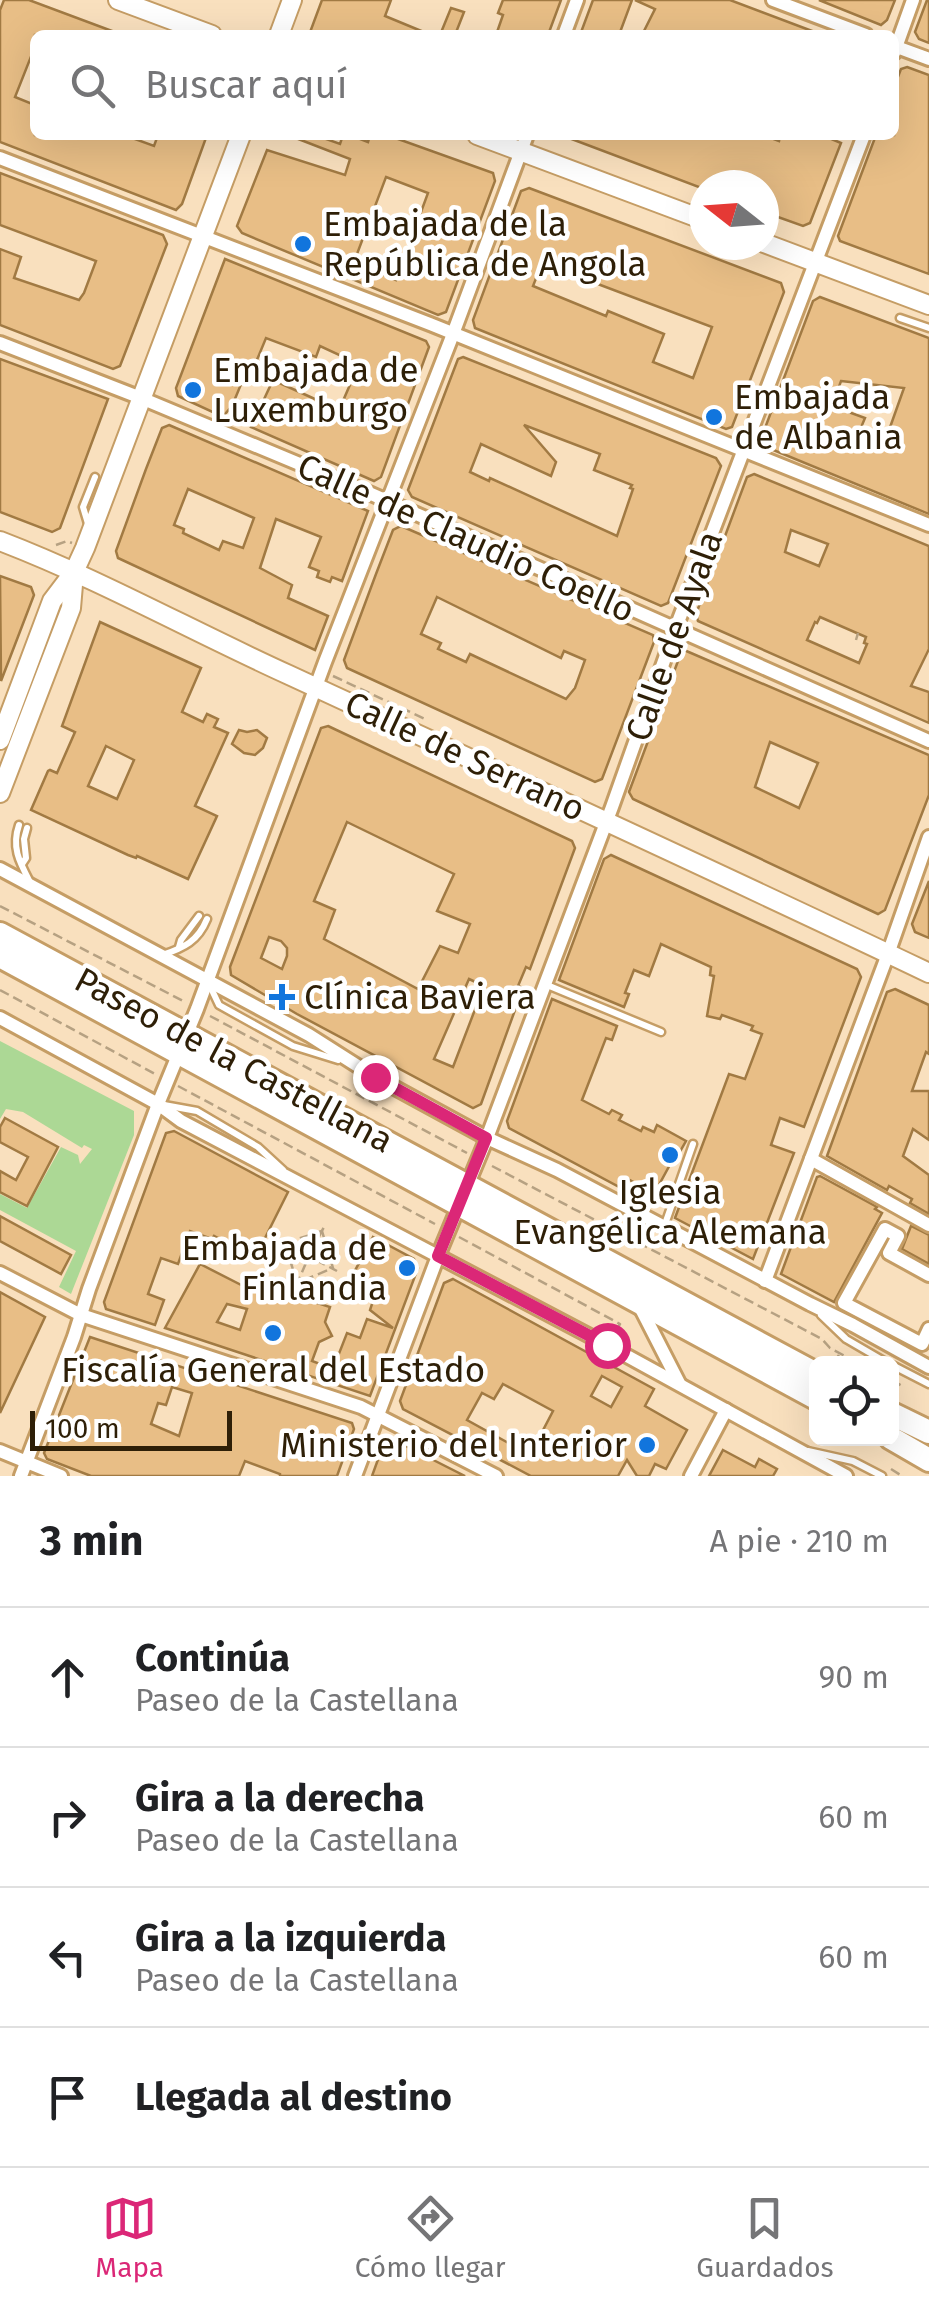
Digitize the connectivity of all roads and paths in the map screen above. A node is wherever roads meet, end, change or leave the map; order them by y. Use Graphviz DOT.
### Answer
graph roads {
  1 [pos="118,0"];
  2 [pos="292,0"];
  3 [pos="577,0"];
  4 [pos="773,0"];
  5 [pos="914,0"];
  6 [pos="803,5"];
  7 [pos="199,30"];
  8 [pos="281,30"];
  9 [pos="566,30"];
  10 [pos="856,30"];
  11 [pos="899,38"];
  12 [pos="899,49"];
  13 [pos="929,59"];
  14 [pos="239,140"];
  15 [pos="862,140"];
  16 [pos="524,143"];
  17 [pos="0,158"];
  18 [pos="689,214"];
  19 [pos="203,234"];
  20 [pos="779,248"];
  21 [pos="816,262"];
  22 [pos="929,305"];
  23 [pos="900,318"];
  24 [pos="929,328"];
  25 [pos="453,334"];
  26 [pos="0,344"];
  27 [pos="141,398"];
  28 [pos="744,450"];
  29 [pos="95,476"];
  30 [pos="387,502"];
  31 [pos="929,525"];
  32 [pos="90,533"];
  33 [pos="0,541"];
  34 [pos="74,572"];
  35 [pos="675,630"];
  36 [pos="858,633"];
  37 [pos="856,640"];
  38 [pos="316,687"];
  39 [pos="27,698"];
  40 [pos="27,724"];
  41 [pos="0,740"];
  42 [pos="929,741"];
  43 [pos="0,793"];
  44 [pos="606,821"];
  45 [pos="23,826"];
  46 [pos="929,837"];
  47 [pos="0,869"];
  48 [pos="33,886"];
  49 [pos="0,906"];
  50 [pos="203,917"];
  51 [pos="0,934"];
  52 [pos="888,954"];
  53 [pos="161,955"];
  54 [pos="0,956"];
  55 [pos="929,973"];
  56 [pos="207,980"];
  57 [pos="544,984"];
  58 [pos="0,990"];
  59 [pos="198,1009"];
  60 [pos="0,1018"];
  61 [pos="661,1032"];
  62 [pos="183,1044"];
  63 [pos="168,1080"];
  64 [pos="158,1104"];
  65 [pos="486,1138"];
  66 [pos="693,1144"];
  67 [pos="478,1159"];
  68 [pos="811,1159"];
  69 [pos="464,1196"];
  70 [pos="325,1225"];
  71 [pos="929,1225"];
  72 [pos="664,1228"];
  73 [pos="322,1231"];
  74 [pos="449,1232"];
  75 [pos="284,1243"];
  76 [pos="312,1251"];
  77 [pos="304,1253"];
  78 [pos="438,1256"];
  79 [pos="314,1259"];
  80 [pos="307,1261"];
  81 [pos="335,1270"];
  82 [pos="0,1272"];
  83 [pos="929,1275"];
  84 [pos="765,1281"];
  85 [pos="297,1284"];
  86 [pos="637,1301"];
  87 [pos="810,1304"];
  88 [pos="81,1315"];
  89 [pos="620,1324"];
  90 [pos="929,1329"];
  91 [pos="840,1353"];
  92 [pos="838,1356"];
  93 [pos="845,1356"];
  94 [pos="876,1356"];
  95 [pos="929,1367"];
  96 [pos="899,1369"];
  97 [pos="809,1370"];
  98 [pos="679,1384"];
  99 [pos="899,1384"];
  100 [pos="929,1384"];
  101 [pos="902,1386"];
  102 [pos="809,1394"];
  103 [pos="726,1410"];
  104 [pos="378,1416"];
  105 [pos="899,1417"];
  106 [pos="929,1432"];
  107 [pos="899,1443"];
  108 [pos="792,1447"];
  109 [pos="0,1451"];
  110 [pos="929,1460"];
  111 [pos="24,1469"];
  112 [pos="890,1469"];
  113 [pos="62,1476"];
  114 [pos="355,1476"];
  115 [pos="496,1476"];
  116 [pos="690,1476"];
  117 [pos="846,1476"];
  118 [pos="882,1476"];
  119 [pos="902,1476"];
  1 -- 7 [label="main road"];
  2 -- 8 [label="main road"];
  3 -- 9 [label="street"];
  4 -- 6 [label="street"];
  5 -- 11 [label="street"];
  6 -- 10 [label="street"];
  12 -- 13 [label="street"];
  14 -- 19 [label="main road"];
  15 -- 21 [label="street, Calle de Ayala"];
  16 -- 18 [label="main road"];
  16 -- 25 [label="street"];
  17 -- 19 [label="street"];
  19 -- 25 [label="street"];
  19 -- 27 [label="main road"];
  20 -- 21 [label="main road"];
  21 -- 22 [label="main road"];
  21 -- 28 [label="street, Calle de Ayala"];
  23 -- 24 [label="lane"];
  25 -- 28 [label="street"];
  25 -- 30 [label="street"];
  26 -- 27 [label="street, Calle de Claudio Coello"];
  27 -- 30 [label="street, Calle de Claudio Coello"];
  27 -- 32 [label="main road"];
  28 -- 31 [label="street"];
  28 -- 35 [label="street, Calle de Ayala"];
  29 -- 32 [label="lane"];
  30 -- 35 [label="street, Calle de Claudio Coello"];
  30 -- 38 [label="street"];
  32 -- 34 [label="main road"];
  33 -- 34 [label="main road, Calle de Serrano"];
  34 -- 38 [label="main road, Calle de Serrano"];
  34 -- 40 [label="main road"];
  34 -- 41 [label="main road"];
  35 -- 42 [label="street, Calle de Claudio Coello"];
  35 -- 44 [label="street, Calle de Ayala"];
  36 -- 37 [label="path"];
  38 -- 44 [label="main road, Calle de Serrano"];
  38 -- 56 [label="street"];
  39 -- 40 [label="lane"];
  40 -- 43 [label="main road"];
  44 -- 52 [label="main road, Calle de Serrano"];
  44 -- 57 [label="street, Calle de Ayala"];
  45 -- 48 [label="lane"];
  46 -- 52 [label="street"];
  47 -- 48 [label="street, Paseo de la Castellana"];
  48 -- 53 [label="street, Paseo de la Castellana"];
  49 -- 59 [label="path"];
  50 -- 53 [label="lane"];
  51 -- 62 [label="highway, Paseo de la Castellana"];
  52 -- 55 [label="main road, Calle de Serrano"];
  52 -- 68 [label="street"];
  53 -- 56 [label="street, Paseo de la Castellana"];
  54 -- 62 [label="highway, Paseo de la Castellana"];
  56 -- 59 [label="street"];
  56 -- 65 [label="street, Paseo de la Castellana"];
  57 -- 61 [label="lane"];
  57 -- 65 [label="street, Calle de Ayala"];
  58 -- 63 [label="path"];
  59 -- 62 [label="street"];
  59 -- 67 [label="path"];
  60 -- 64 [label="street, Paseo de la Castellana"];
  62 -- 63 [label="street"];
  62 -- 69 [label="highway, Paseo de la Castellana"];
  63 -- 64 [label="street"];
  63 -- 74 [label="path"];
  64 -- 78 [label="street, Paseo de la Castellana"];
  64 -- 88 [label="street"];
  65 -- 67 [label="street"];
  65 -- 72 [label="street, Paseo de la Castellana"];
  66 -- 72 [label="lane"];
  67 -- 69 [label="street"];
  67 -- 91 [label="path"];
  68 -- 71 [label="street"];
  68 -- 84 [label="street"];
  69 -- 74 [label="street"];
  69 -- 86 [label="highway, Paseo de la Castellana"];
  69 -- 97 [label="highway, Paseo de la Castellana"];
  70 -- 73 [label="path"];
  72 -- 84 [label="street, Paseo de la Castellana"];
  73 -- 75 [label="path"];
  73 -- 76 [label="path"];
  73 -- 81 [label="path"];
  74 -- 78 [label="street"];
  74 -- 89 [label="path"];
  75 -- 77 [label="path"];
  75 -- 85 [label="path"];
  76 -- 77 [label="path"];
  76 -- 79 [label="path"];
  77 -- 80 [label="path"];
  78 -- 98 [label="street, Paseo de la Castellana"];
  78 -- 104 [label="street"];
  79 -- 80 [label="path"];
  79 -- 81 [label="path"];
  80 -- 85 [label="path"];
  81 -- 85 [label="path"];
  82 -- 88 [label="street"];
  83 -- 90 [label="street"];
  84 -- 87 [label="street, Paseo de la Castellana"];
  86 -- 98 [label="street"];
  86 -- 102 [label="highway, Paseo de la Castellana"];
  87 -- 94 [label="lane, Paseo de la Castellana"];
  87 -- 95 [label="street, Paseo de la Castellana"];
  88 -- 104 [label="street"];
  88 -- 111 [label="street"];
  91 -- 92 [label="path"];
  91 -- 93 [label="path"];
  96 -- 100 [label="lane, Paseo de la Castellana"];
  98 -- 103 [label="street, Paseo de la Castellana"];
  99 -- 101 [label="path"];
  103 -- 108 [label="street, Paseo de la Castellana"];
  103 -- 116 [label="street"];
  104 -- 114 [label="street"];
  104 -- 115 [label="street"];
  105 -- 106 [label="highway"];
  107 -- 110 [label="highway"];
  108 -- 117 [label="street, Paseo de la Castellana"];
  108 -- 118 [label="lane, Paseo de la Castellana"];
  109 -- 111 [label="street"];
  111 -- 113 [label="street"];
  112 -- 119 [label="path"];
}
